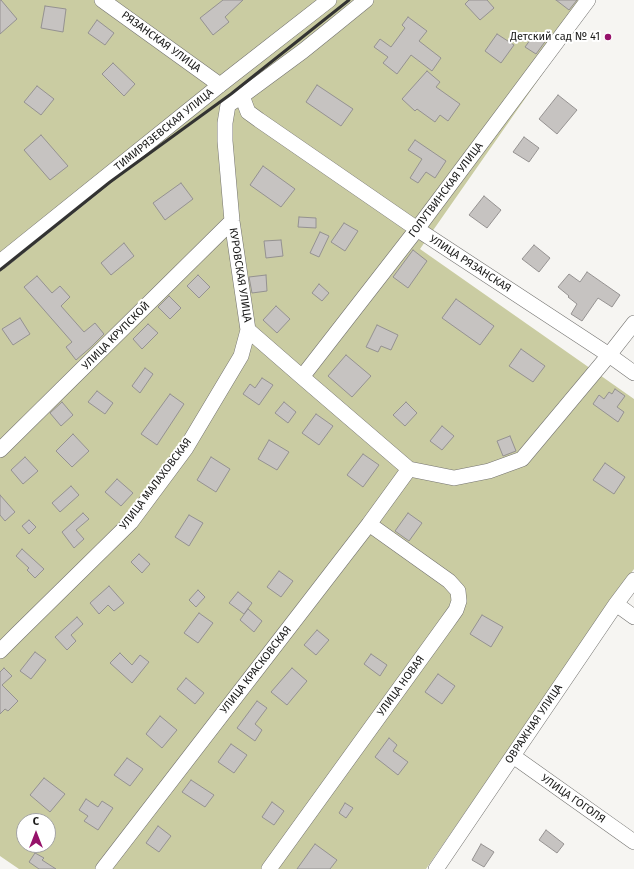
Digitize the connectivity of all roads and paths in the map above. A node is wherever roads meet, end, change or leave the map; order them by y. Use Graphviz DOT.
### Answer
graph roads {
  1 [pos="102,0"];
  2 [pos="329,0"];
  3 [pos="366,0"];
  4 [pos="588,0"];
  5 [pos="220,85"];
  6 [pos="242,96"];
  7 [pos="232,221"];
  8 [pos="417,229"];
  9 [pos="0,262"];
  10 [pos="634,323"];
  11 [pos="248,330"];
  12 [pos="609,355"];
  13 [pos="634,373"];
  14 [pos="302,377"];
  15 [pos="0,450"];
  16 [pos="409,469"];
  17 [pos="369,524"];
  18 [pos="634,580"];
  19 [pos="616,604"];
  20 [pos="634,617"];
  21 [pos="0,651"];
  22 [pos="513,756"];
  23 [pos="634,842"];
  24 [pos="103,869"];
  25 [pos="269,869"];
  26 [pos="436,869"];
  1 -- 5 [label="street, РЯЗАНСКАЯ УЛИЦА"];
  2 -- 5 [label="street, ТИМИРЯЗЕВСКАЯ УЛИЦА"];
  3 -- 6 [label="street"];
  4 -- 8 [label="street, ГОЛУТВИНСКАЯ УЛИЦА"];
  5 -- 9 [label="street, ТИМИРЯЗЕВСКАЯ УЛИЦА"];
  6 -- 7 [label="street, КУРОВСКАЯ УЛИЦА"];
  6 -- 8 [label="street, УЛИЦА РЯЗАНСКАЯ"];
  7 -- 11 [label="street, КУРОВСКАЯ УЛИЦА"];
  7 -- 15 [label="street, УЛИЦА КРУПСКОЙ"];
  8 -- 12 [label="street, УЛИЦА РЯЗАНСКАЯ"];
  8 -- 14 [label="street, ГОЛУТВИНСКАЯ УЛИЦА"];
  10 -- 12 [label="street"];
  11 -- 14 [label="street, КУРОВСКАЯ УЛИЦА"];
  11 -- 21 [label="street, УЛИЦА МАЛАХОВСКАЯ"];
  12 -- 13 [label="street"];
  12 -- 16 [label="street"];
  14 -- 16 [label="street, КУРОВСКАЯ УЛИЦА"];
  16 -- 17 [label="street, УЛИЦА КРАСКОВСКАЯ"];
  17 -- 24 [label="street, УЛИЦА КРАСКОВСКАЯ"];
  17 -- 25 [label="street, УЛИЦА НОВАЯ"];
  18 -- 19 [label="street, ОВРАЖНАЯ УЛИЦА"];
  19 -- 20 [label="street"];
  19 -- 22 [label="street, ОВРАЖНАЯ УЛИЦА"];
  22 -- 23 [label="street, УЛИЦА ГОГОЛЯ"];
  22 -- 26 [label="street, ОВРАЖНАЯ УЛИЦА"];
}
